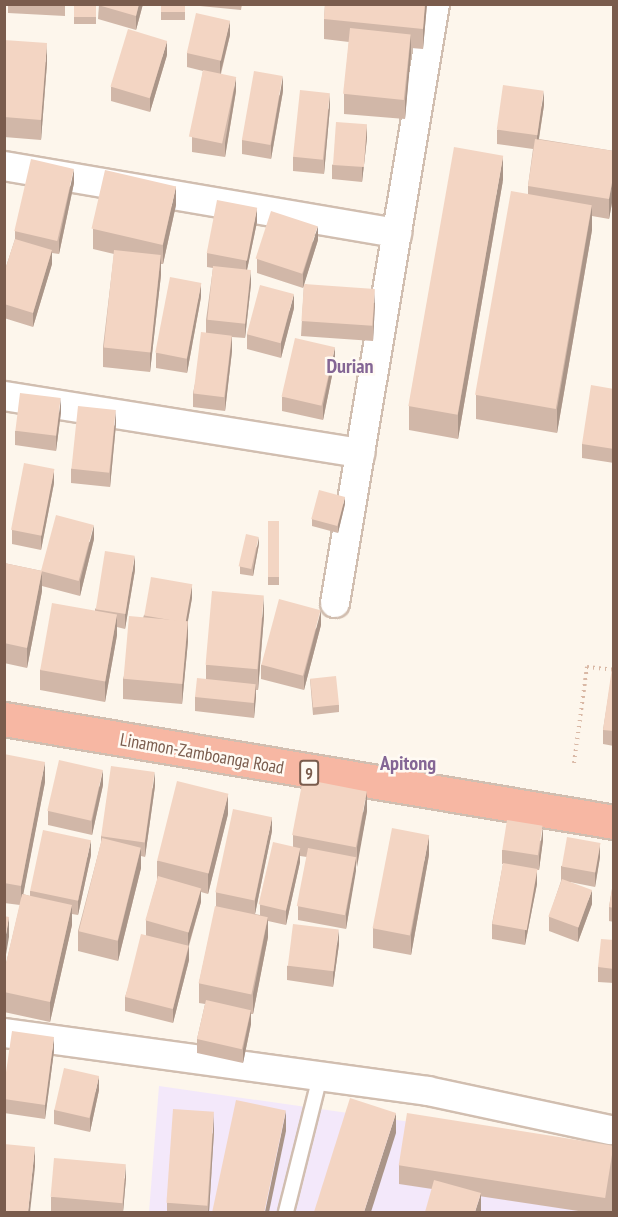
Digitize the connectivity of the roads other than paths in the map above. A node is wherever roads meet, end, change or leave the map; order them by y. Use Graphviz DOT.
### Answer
graph roads {
  1 [pos="435,4"];
  2 [pos="4,166"];
  3 [pos="397,233"];
  4 [pos="4,396"];
  5 [pos="360,453"];
  6 [pos="335,603"];
  7 [pos="4,719"];
  8 [pos="614,822"];
  9 [pos="4,1034"];
  10 [pos="320,1077"];
  11 [pos="614,1131"];
  12 [pos="286,1212"];
  1 -- 3 [label="street"];
  2 -- 3 [label="street"];
  3 -- 5 [label="street"];
  4 -- 5 [label="street"];
  5 -- 6 [label="street"];
  7 -- 8 [label="highway, Linamon-Zamboanga Road / 9"];
  9 -- 10 [label="street"];
  10 -- 11 [label="street"];
  10 -- 12 [label="lane"];
}
